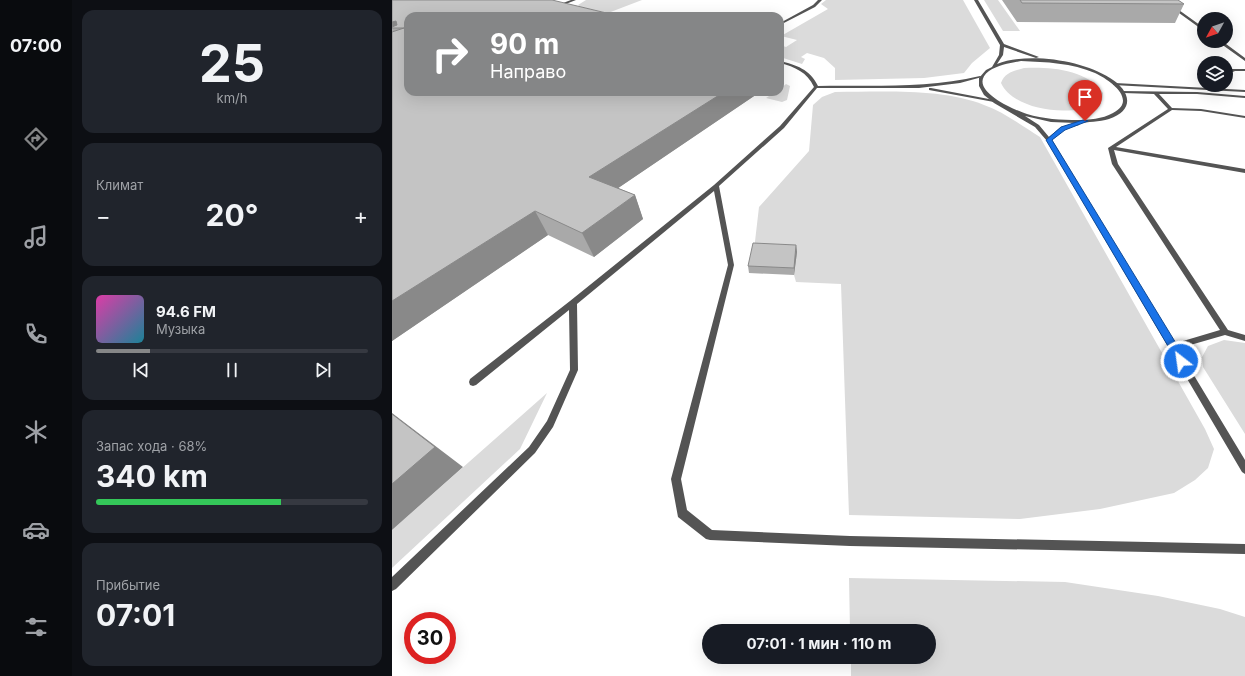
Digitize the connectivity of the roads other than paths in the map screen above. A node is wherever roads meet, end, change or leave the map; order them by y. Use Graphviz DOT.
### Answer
graph roads {
  1 [pos="574,0"];
  2 [pos="820,0"];
  3 [pos="976,0"];
  4 [pos="1163,0"];
  5 [pos="550,4"];
  6 [pos="557,6"];
  7 [pos="564,8"];
  8 [pos="784,22"];
  9 [pos="1197,25"];
  10 [pos="1002,45"];
  11 [pos="1229,48"];
  12 [pos="1245,60"];
  13 [pos="1055,62"];
  14 [pos="784,63"];
  15 [pos="994,66"];
  16 [pos="1233,70"];
  17 [pos="1245,70"];
  18 [pos="980,78"];
  19 [pos="1115,84"];
  20 [pos="1197,86"];
  21 [pos="816,87"];
  22 [pos="918,87"];
  23 [pos="1194,87"];
  24 [pos="1197,87"];
  25 [pos="1233,90"];
  26 [pos="1245,91"];
  27 [pos="1123,92"];
  28 [pos="1156,93"];
  29 [pos="1245,97"];
  30 [pos="994,101"];
  31 [pos="1008,109"];
  32 [pos="1171,109"];
  33 [pos="1245,117"];
  34 [pos="1085,121"];
  35 [pos="1049,140"];
  36 [pos="1110,148"];
  37 [pos="1245,171"];
  38 [pos="716,186"];
  39 [pos="573,303"];
  40 [pos="1225,332"];
  41 [pos="1245,338"];
  42 [pos="1174,347"];
  43 [pos="473,382"];
  44 [pos="1245,469"];
  45 [pos="1245,549"];
  46 [pos="392,585"];
  1 -- 6 [label="street"];
  2 -- 8 [label="street"];
  3 -- 10 [label="street"];
  4 -- 9 [label="street"];
  5 -- 6 [label="street"];
  6 -- 7 [label="street"];
  10 -- 13 [label="street"];
  10 -- 15 [label="street"];
  11 -- 12 [label="street"];
  13 -- 15 [label="street"];
  13 -- 19 [label="street"];
  14 -- 21 [label="street"];
  15 -- 18 [label="street"];
  16 -- 17 [label="street"];
  18 -- 22 [label="street"];
  18 -- 30 [label="street"];
  19 -- 23 [label="street"];
  19 -- 27 [label="street"];
  20 -- 23 [label="street"];
  21 -- 22 [label="street"];
  21 -- 38 [label="street"];
  22 -- 30 [label="street"];
  23 -- 24 [label="street"];
  25 -- 26 [label="street"];
  27 -- 28 [label="street"];
  27 -- 34 [label="street"];
  28 -- 29 [label="street"];
  28 -- 32 [label="street"];
  30 -- 31 [label="street"];
  31 -- 34 [label="street"];
  31 -- 35 [label="street"];
  32 -- 33 [label="street"];
  32 -- 36 [label="street"];
  34 -- 35 [label="street"];
  35 -- 42 [label="street"];
  36 -- 37 [label="street"];
  36 -- 40 [label="street"];
  38 -- 39 [label="street"];
  38 -- 45 [label="street"];
  39 -- 43 [label="street"];
  39 -- 46 [label="street"];
  40 -- 41 [label="street"];
  40 -- 42 [label="street"];
  42 -- 44 [label="street"];
}
